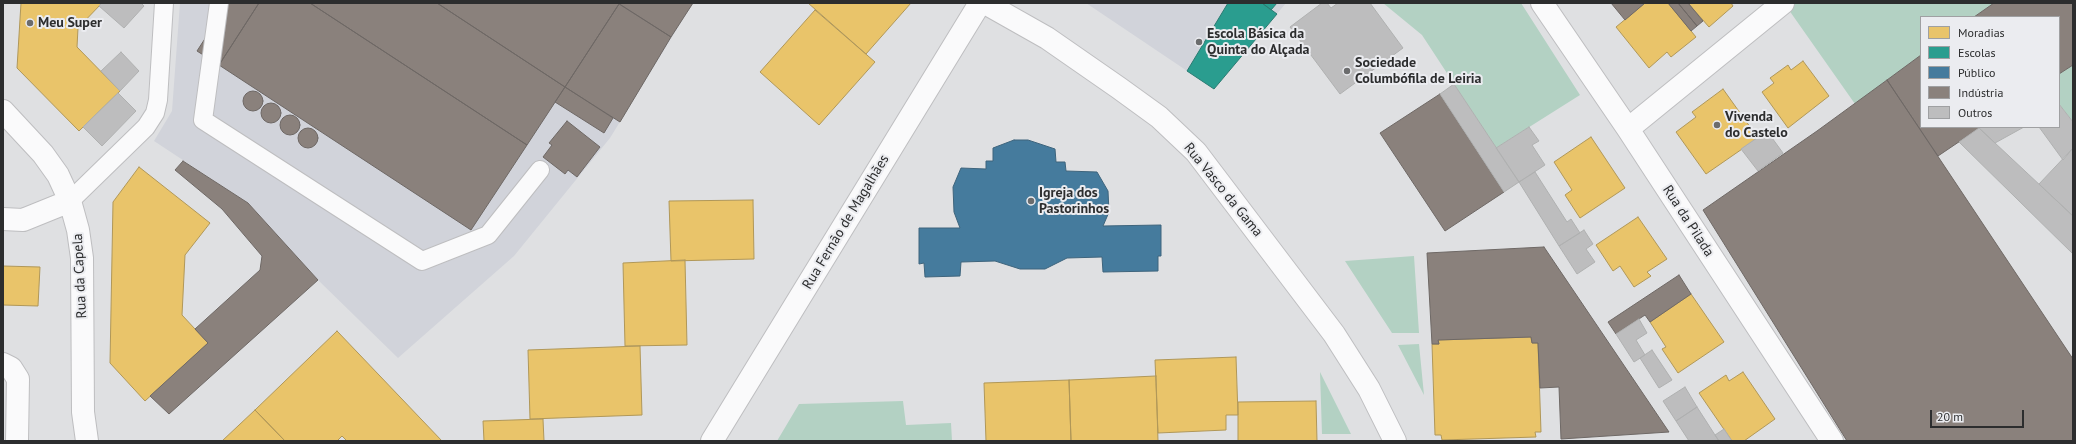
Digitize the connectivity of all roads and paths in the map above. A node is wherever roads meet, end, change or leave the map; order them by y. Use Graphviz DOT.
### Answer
graph roads {
  1 [pos="164,3"];
  2 [pos="219,3"];
  3 [pos="980,3"];
  4 [pos="985,3"];
  5 [pos="1542,3"];
  6 [pos="1783,3"];
  7 [pos="3,111"];
  8 [pos="1628,128"];
  9 [pos="540,170"];
  10 [pos="70,201"];
  11 [pos="3,219"];
  12 [pos="3,364"];
  13 [pos="17,441"];
  14 [pos="87,441"];
  15 [pos="712,441"];
  16 [pos="1395,441"];
  17 [pos="1832,441"];
  1 -- 10 [label="lane"];
  2 -- 9 [label="lane"];
  3 -- 15 [label="street, Rua Fernão de Magalhães"];
  4 -- 16 [label="street, Rua Vasco da Gama"];
  5 -- 8 [label="street, Rua da Pilada"];
  6 -- 8 [label="street"];
  7 -- 10 [label="street, Rua da Capela"];
  8 -- 17 [label="street, Rua da Pilada"];
  10 -- 11 [label="street"];
  10 -- 14 [label="street, Rua da Capela"];
  12 -- 13 [label="street"];
}
